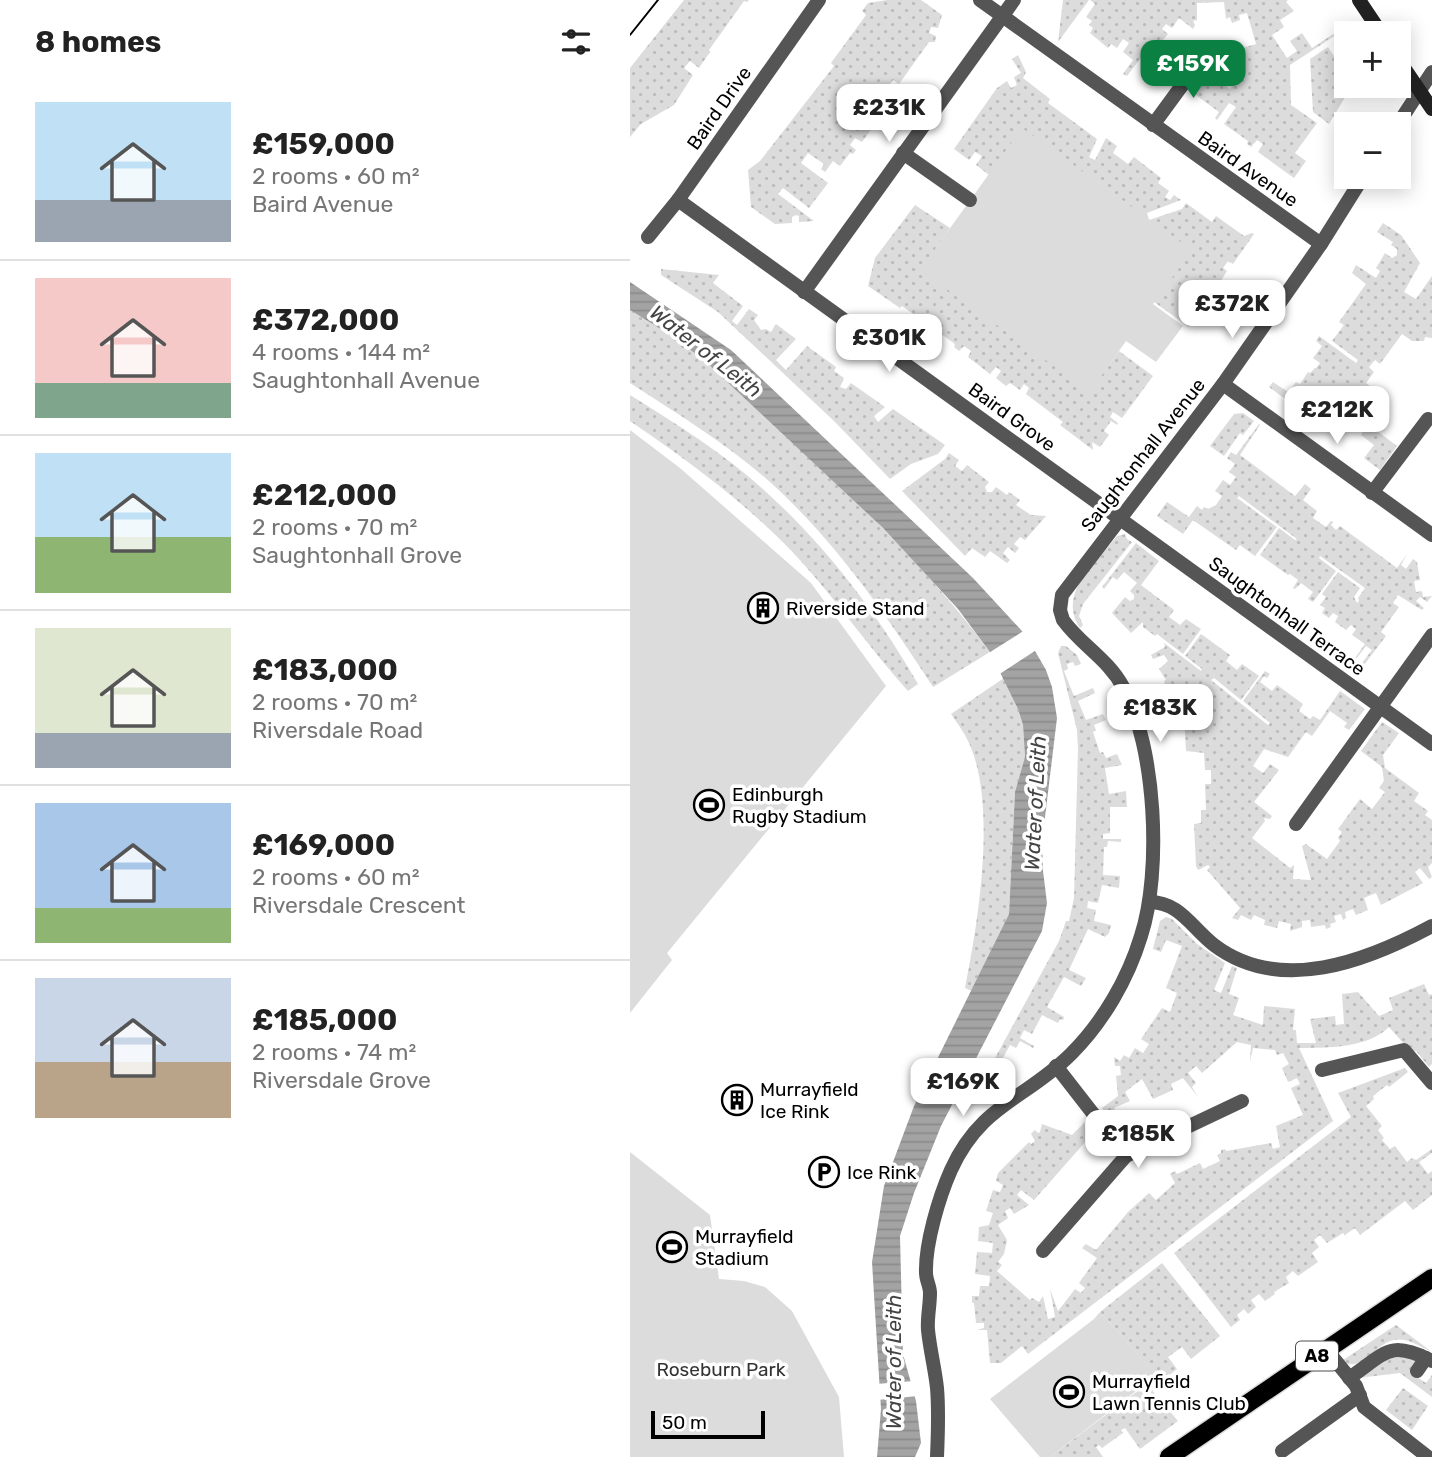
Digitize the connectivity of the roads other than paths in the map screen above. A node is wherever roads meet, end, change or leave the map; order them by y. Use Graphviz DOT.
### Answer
graph roads {
  1 [pos="819,0"];
  2 [pos="980,0"];
  3 [pos="1014,0"];
  4 [pos="1359,0"];
  5 [pos="1002,16"];
  6 [pos="1373,21"];
  7 [pos="1205,54"];
  8 [pos="1432,72"];
  9 [pos="1411,78"];
  10 [pos="1420,92"];
  11 [pos="1432,110"];
  12 [pos="1406,112"];
  13 [pos="1153,125"];
  14 [pos="903,153"];
  15 [pos="1355,189"];
  16 [pos="678,200"];
  17 [pos="970,201"];
  18 [pos="648,237"];
  19 [pos="1321,244"];
  20 [pos="804,292"];
  21 [pos="1223,384"];
  22 [pos="1428,419"];
  23 [pos="1372,493"];
  24 [pos="1120,518"];
  25 [pos="1432,535"];
  26 [pos="1432,635"];
  27 [pos="1380,706"];
  28 [pos="1432,744"];
  29 [pos="1296,824"];
  30 [pos="1149,902"];
  31 [pos="1432,926"];
  32 [pos="1056,1066"];
  33 [pos="1322,1070"];
  34 [pos="1432,1083"];
  35 [pos="1242,1101"];
  36 [pos="1126,1156"];
  37 [pos="1043,1251"];
  38 [pos="1432,1278"];
  39 [pos="1326,1349"];
  40 [pos="1429,1360"];
  41 [pos="1417,1371"];
  42 [pos="1349,1377"];
  43 [pos="1360,1395"];
  44 [pos="1285,1445"];
  45 [pos="937,1457"];
  46 [pos="1169,1457"];
  47 [pos="1428,1457"];
  1 -- 16 [label="street, Baird Drive"];
  2 -- 5 [label="street, Baird Avenue"];
  3 -- 5 [label="street"];
  4 -- 6 [label="street"];
  5 -- 13 [label="street, Baird Avenue"];
  5 -- 14 [label="street"];
  7 -- 13 [label="street"];
  8 -- 10 [label="street"];
  9 -- 10 [label="street"];
  10 -- 11 [label="street"];
  10 -- 12 [label="street"];
  13 -- 19 [label="street, Baird Avenue"];
  14 -- 17 [label="street"];
  14 -- 20 [label="street"];
  15 -- 19 [label="street, Saughtonhall Avenue"];
  16 -- 18 [label="street, Baird Drive"];
  16 -- 20 [label="street, Baird Grove"];
  19 -- 21 [label="street, Saughtonhall Avenue"];
  20 -- 24 [label="street, Baird Grove"];
  21 -- 23 [label="street"];
  21 -- 24 [label="street, Saughtonhall Avenue"];
  22 -- 23 [label="street"];
  23 -- 25 [label="street"];
  24 -- 27 [label="street, Saughtonhall Terrace"];
  24 -- 30 [label="street, Saughtonhall Avenue"];
  26 -- 27 [label="street"];
  27 -- 28 [label="street, Saughtonhall Terrace"];
  27 -- 29 [label="street"];
  30 -- 31 [label="street"];
  30 -- 32 [label="street"];
  32 -- 36 [label="street"];
  32 -- 45 [label="street"];
  33 -- 34 [label="street"];
  35 -- 36 [label="street"];
  36 -- 37 [label="street"];
  38 -- 39 [label="main road, A8"];
  39 -- 42 [label="street"];
  39 -- 46 [label="main road, A8"];
  40 -- 41 [label="street"];
  40 -- 42 [label="street"];
  42 -- 43 [label="street"];
  43 -- 44 [label="street"];
  43 -- 47 [label="street"];
}
